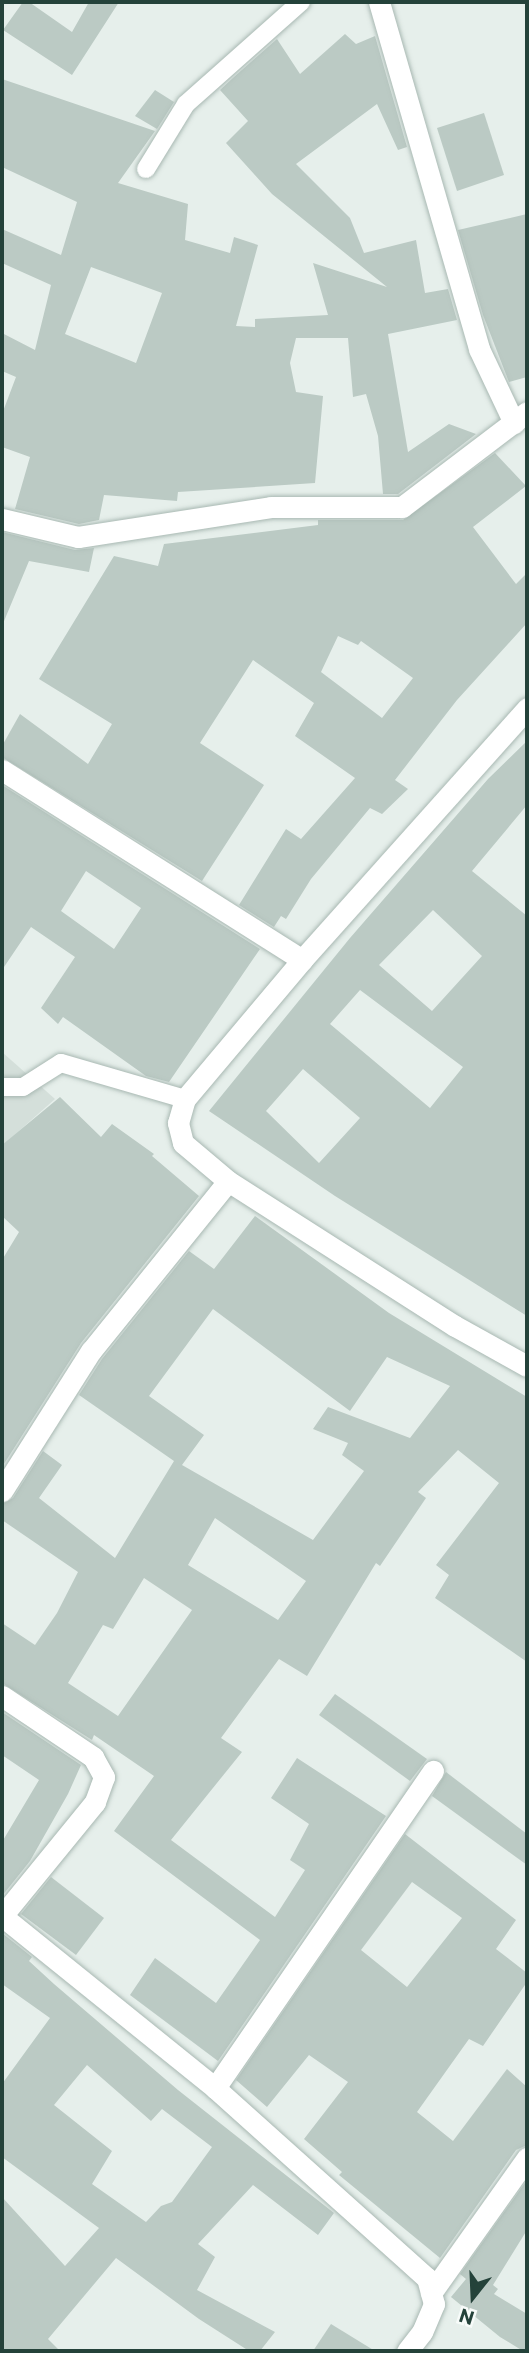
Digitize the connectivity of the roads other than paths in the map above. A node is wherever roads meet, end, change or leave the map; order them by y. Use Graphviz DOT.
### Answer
graph roads {
  1 [pos="301,2"];
  2 [pos="379,2"];
  3 [pos="146,169"];
  4 [pos="521,417"];
  5 [pos="2,519"];
  6 [pos="527,708"];
  7 [pos="2,770"];
  8 [pos="302,960"];
  9 [pos="2,1087"];
  10 [pos="185,1099"];
  11 [pos="228,1181"];
  12 [pos="527,1366"];
  13 [pos="2,1491"];
  14 [pos="2,1696"];
  15 [pos="433,1771"];
  16 [pos="2,1916"];
  17 [pos="215,2088"];
  18 [pos="527,2158"];
  19 [pos="431,2293"];
  20 [pos="407,2351"];
  1 -- 3 [label="lane"];
  2 -- 4 [label="street"];
  4 -- 5 [label="street"];
  6 -- 8 [label="street"];
  7 -- 8 [label="street"];
  8 -- 10 [label="street"];
  9 -- 10 [label="lane"];
  10 -- 11 [label="street"];
  11 -- 12 [label="street"];
  11 -- 13 [label="street"];
  14 -- 16 [label="street"];
  15 -- 17 [label="street"];
  16 -- 17 [label="street"];
  17 -- 19 [label="street"];
  18 -- 19 [label="street"];
  19 -- 20 [label="street"];
}
